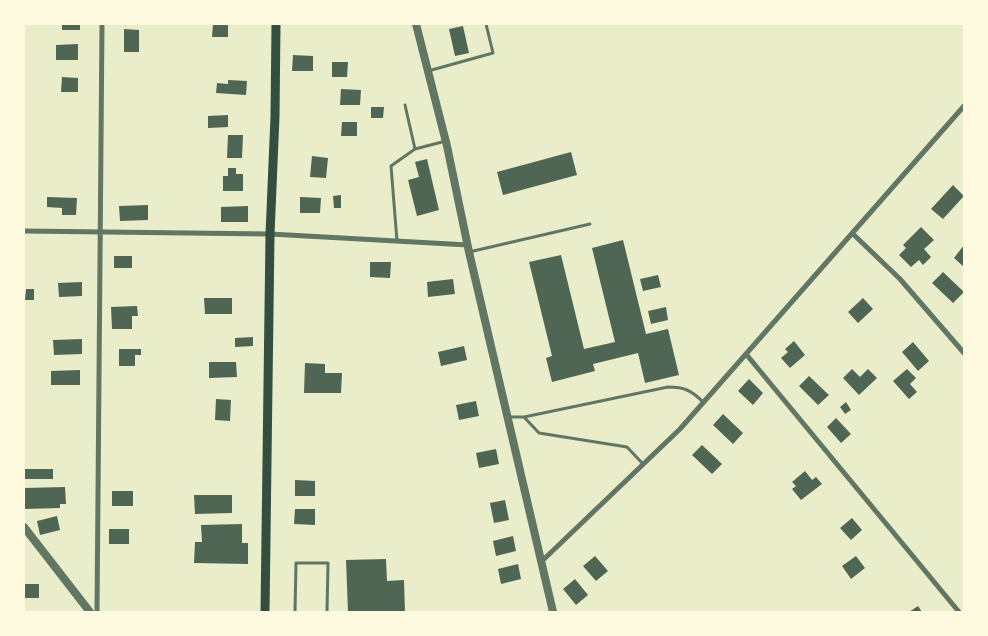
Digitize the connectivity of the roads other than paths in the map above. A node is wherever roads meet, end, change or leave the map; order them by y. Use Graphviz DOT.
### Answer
graph roads {
  1 [pos="102,24"];
  2 [pos="276,24"];
  3 [pos="416,24"];
  4 [pos="486,24"];
  5 [pos="428,71"];
  6 [pos="405,105"];
  7 [pos="964,106"];
  8 [pos="446,141"];
  9 [pos="415,149"];
  10 [pos="590,224"];
  11 [pos="24,231"];
  12 [pos="99,231"];
  13 [pos="270,234"];
  14 [pos="853,234"];
  15 [pos="397,241"];
  16 [pos="468,249"];
  17 [pos="964,353"];
  18 [pos="746,354"];
  19 [pos="704,402"];
  20 [pos="508,417"];
  21 [pos="524,417"];
  22 [pos="644,465"];
  23 [pos="24,528"];
  24 [pos="542,561"];
  25 [pos="90,612"];
  26 [pos="97,612"];
  27 [pos="265,612"];
  28 [pos="296,612"];
  29 [pos="327,612"];
  30 [pos="553,612"];
  31 [pos="959,612"];
  1 -- 12 [label="street"];
  2 -- 13 [label="main road"];
  3 -- 5 [label="street"];
  4 -- 5 [label="lane"];
  5 -- 8 [label="street"];
  6 -- 9 [label="lane"];
  7 -- 14 [label="street"];
  8 -- 9 [label="lane"];
  8 -- 16 [label="street"];
  9 -- 15 [label="lane"];
  10 -- 16 [label="lane"];
  11 -- 12 [label="street"];
  12 -- 13 [label="street"];
  12 -- 26 [label="street"];
  13 -- 15 [label="street"];
  13 -- 27 [label="main road"];
  14 -- 17 [label="street"];
  14 -- 18 [label="street"];
  15 -- 16 [label="street"];
  16 -- 20 [label="street"];
  18 -- 19 [label="street"];
  18 -- 31 [label="street"];
  19 -- 21 [label="lane"];
  19 -- 22 [label="street"];
  20 -- 21 [label="lane"];
  20 -- 24 [label="street"];
  21 -- 22 [label="lane"];
  22 -- 24 [label="street"];
  23 -- 25 [label="street"];
  24 -- 30 [label="street"];
  28 -- 29 [label="lane"];
}
